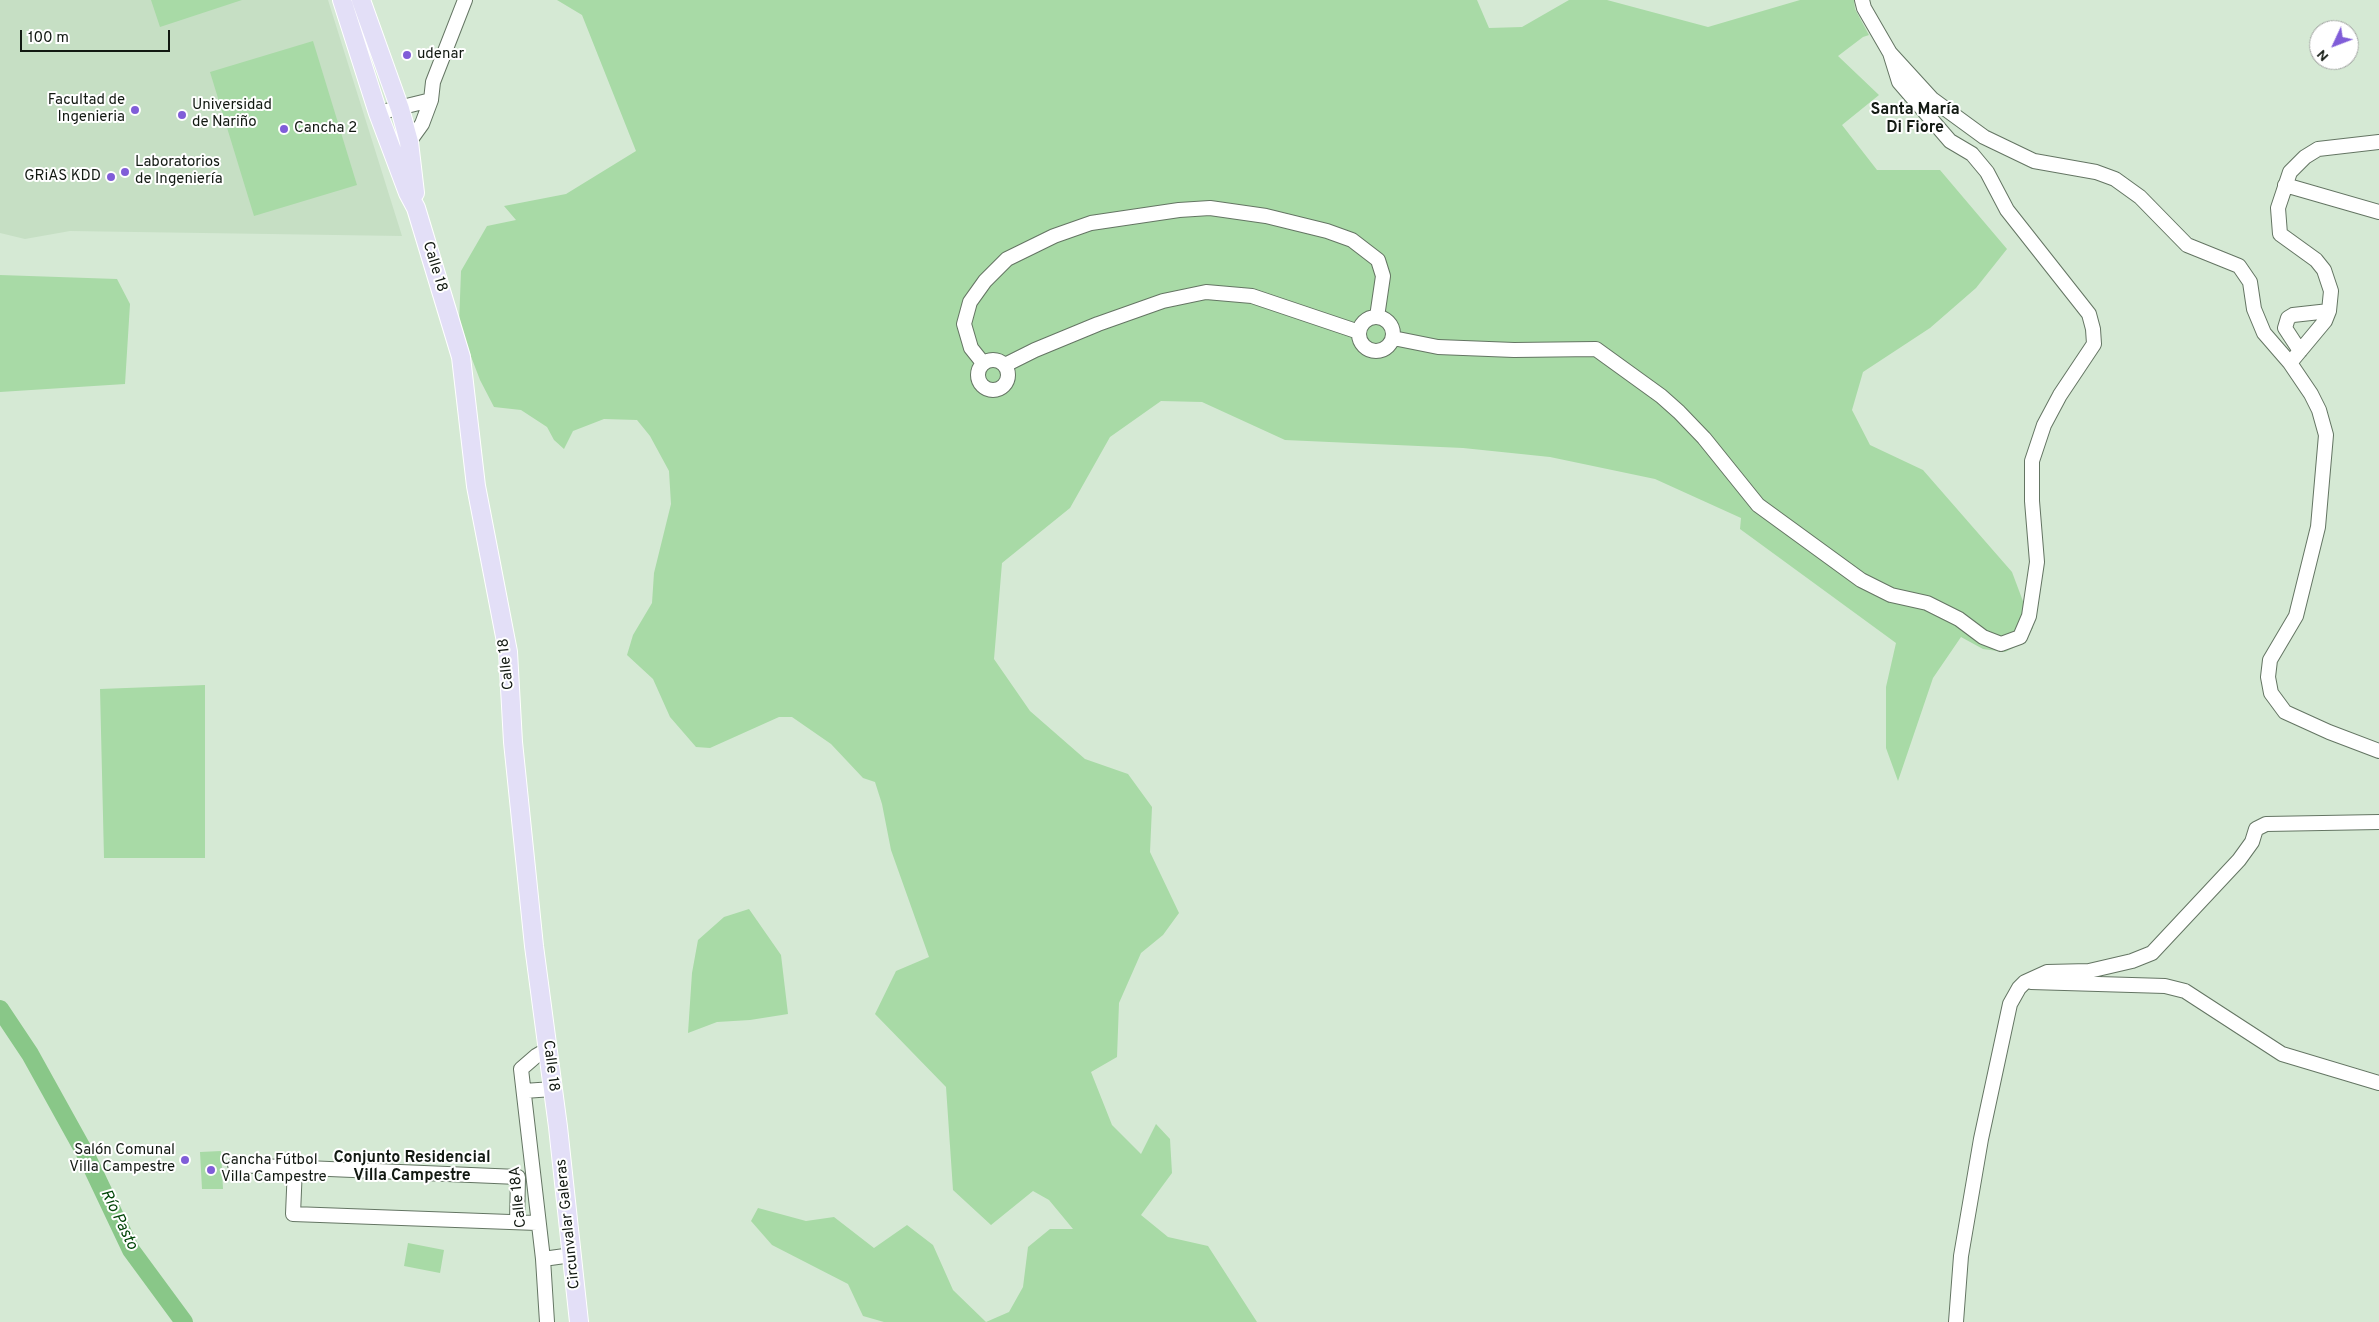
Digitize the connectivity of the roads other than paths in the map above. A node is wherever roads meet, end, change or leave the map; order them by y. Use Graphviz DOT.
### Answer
graph roads {
  1 [pos="342,0"];
  2 [pos="361,0"];
  3 [pos="465,0"];
  4 [pos="1863,4"];
  5 [pos="1890,53"];
  6 [pos="431,100"];
  7 [pos="400,109"];
  8 [pos="378,113"];
  9 [pos="409,142"];
  10 [pos="2379,142"];
  11 [pos="392,149"];
  12 [pos="2286,185"];
  13 [pos="416,208"];
  14 [pos="2379,212"];
  15 [pos="2329,311"];
  16 [pos="1376,317"];
  17 [pos="1359,332"];
  18 [pos="1393,338"];
  19 [pos="2300,351"];
  20 [pos="983,363"];
  21 [pos="2290,363"];
  22 [pos="1005,365"];
  23 [pos="2379,751"];
  24 [pos="2379,822"];
  25 [pos="2025,982"];
  26 [pos="548,1050"];
  27 [pos="2379,1083"];
  28 [pos="553,1088"];
  29 [pos="524,1091"];
  30 [pos="558,1127"];
  31 [pos="235,1165"];
  32 [pos="295,1167"];
  33 [pos="517,1222"];
  34 [pos="538,1223"];
  35 [pos="572,1255"];
  36 [pos="543,1259"];
  37 [pos="547,1322"];
  38 [pos="580,1322"];
  39 [pos="1956,1322"];
  1 -- 8 [label="main road, Calle 18"];
  2 -- 7 [label="main road, Calle 18"];
  3 -- 6 [label="street"];
  4 -- 5 [label="street"];
  5 -- 18 [label="street"];
  5 -- 21 [label="street"];
  6 -- 7 [label="street"];
  6 -- 9 [label="street"];
  7 -- 8 [label="street"];
  7 -- 9 [label="main road, Calle 18"];
  8 -- 11 [label="main road, Calle 18"];
  9 -- 11 [label="street"];
  9 -- 13 [label="main road, Calle 18"];
  10 -- 12 [label="street"];
  11 -- 13 [label="main road, Calle 18"];
  12 -- 14 [label="street"];
  12 -- 15 [label="street"];
  13 -- 26 [label="main road, Calle 18"];
  15 -- 19 [label="street"];
  15 -- 19 [label="street"];
  16 -- 17 [label="street"];
  16 -- 18 [label="street"];
  16 -- 20 [label="street"];
  17 -- 18 [label="street"];
  17 -- 22 [label="street"];
  19 -- 21 [label="street"];
  20 -- 22 [label="street"];
  20 -- 22 [label="street"];
  21 -- 23 [label="street"];
  24 -- 25 [label="street"];
  25 -- 27 [label="street"];
  25 -- 39 [label="street"];
  26 -- 28 [label="main road, Calle 18"];
  26 -- 29 [label="street, Calle 18A"];
  28 -- 29 [label="street"];
  28 -- 30 [label="main road, Calle 18"];
  29 -- 34 [label="street, Calle 18A"];
  30 -- 35 [label="main road, Circunvalar Galeras"];
  31 -- 32 [label="street"];
  32 -- 33 [label="street"];
  32 -- 33 [label="street"];
  33 -- 34 [label="street"];
  34 -- 36 [label="street, Calle 18A"];
  35 -- 36 [label="street"];
  35 -- 38 [label="main road, Circunvalar Galeras"];
  36 -- 37 [label="street, Calle 18A"];
}
